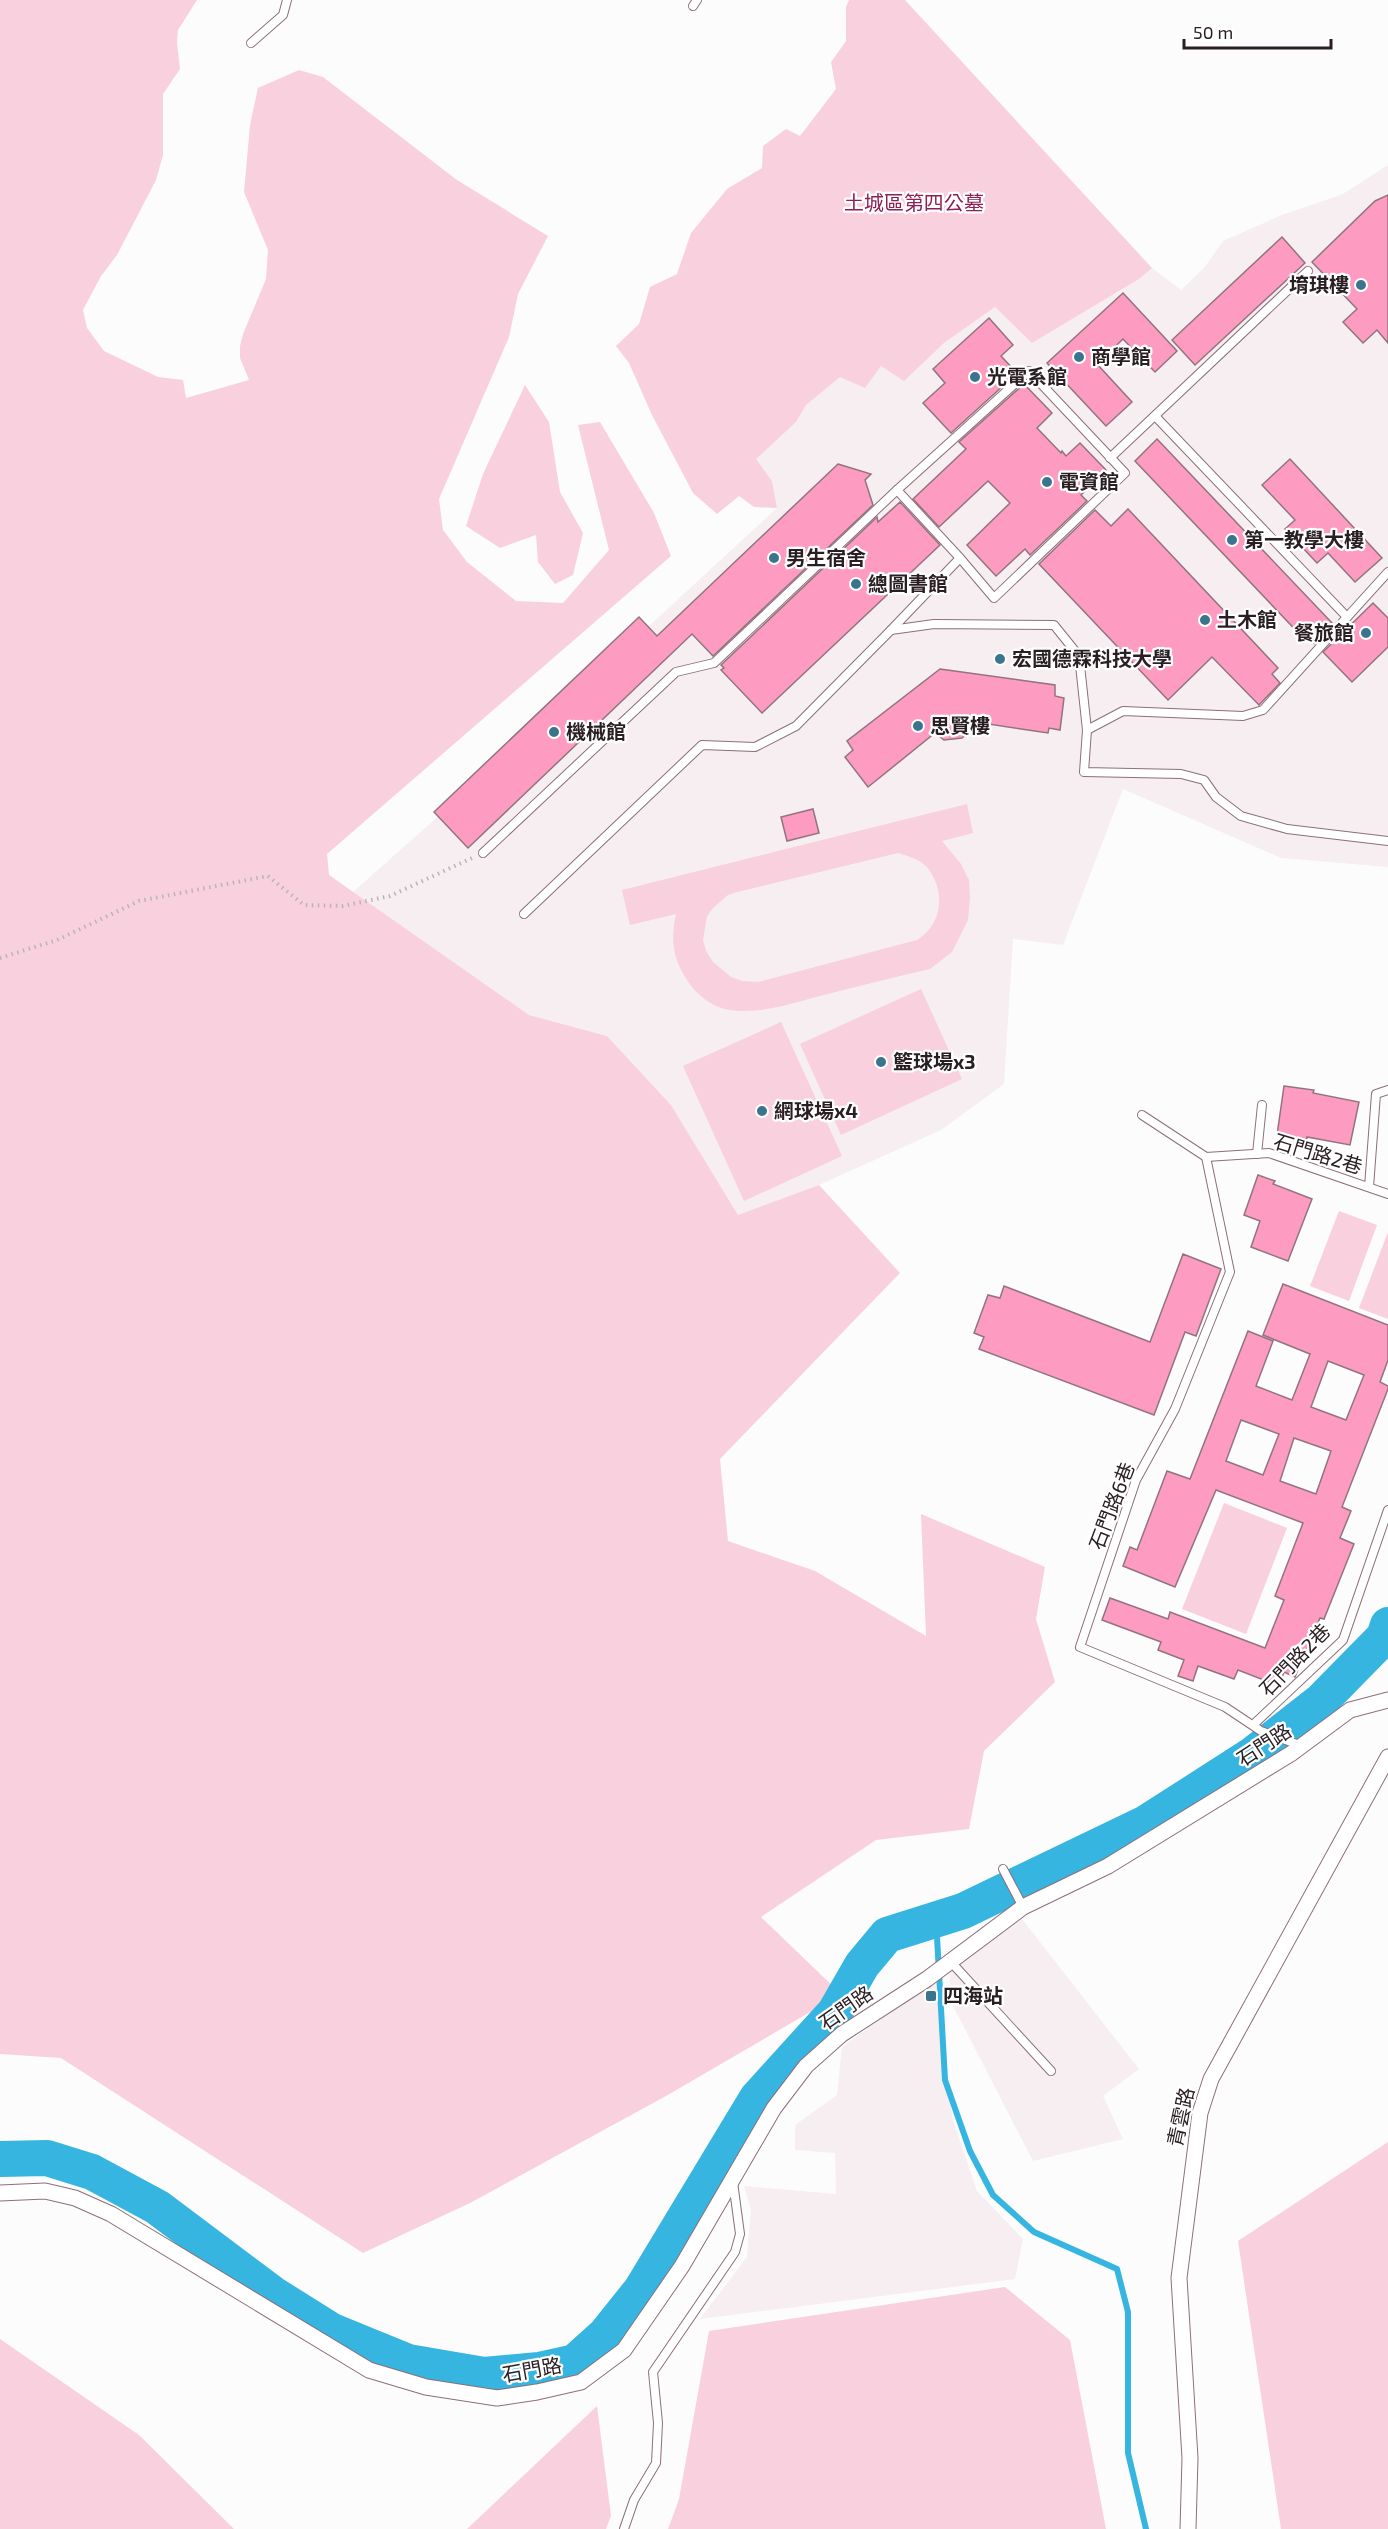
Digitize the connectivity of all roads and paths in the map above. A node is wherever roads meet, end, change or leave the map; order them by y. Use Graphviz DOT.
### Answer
graph roads {
  1 [pos="287,0"];
  2 [pos="251,43"];
  3 [pos="1308,271"];
  4 [pos="1155,416"];
  5 [pos="1110,458"];
  6 [pos="897,490"];
  7 [pos="960,558"];
  8 [pos="1388,572"];
  9 [pos="1347,617"];
  10 [pos="891,630"];
  11 [pos="1087,730"];
  12 [pos="1388,841"];
  13 [pos="483,853"];
  14 [pos="524,914"];
  15 [pos="0,957"];
  16 [pos="1388,1090"];
  17 [pos="1262,1105"];
  18 [pos="1142,1115"];
  19 [pos="1257,1154"];
  20 [pos="1206,1157"];
  21 [pos="1369,1187"];
  22 [pos="1388,1194"];
  23 [pos="1388,1510"];
  24 [pos="1388,1700"];
  25 [pos="1253,1725"];
  26 [pos="1302,1746"];
  27 [pos="1388,1757"];
  28 [pos="1003,1869"];
  29 [pos="1023,1907"];
  30 [pos="951,1962"];
  31 [pos="1051,2072"];
  32 [pos="732,2178"];
  33 [pos="0,2193"];
  34 [pos="624,2529"];
  35 [pos="1188,2529"];
  1 -- 2 [label="lane"];
  3 -- 4 [label="lane"];
  4 -- 5 [label="lane"];
  4 -- 9 [label="lane"];
  5 -- 6 [label="lane"];
  5 -- 7 [label="lane"];
  6 -- 7 [label="lane"];
  6 -- 13 [label="lane"];
  7 -- 10 [label="lane"];
  8 -- 9 [label="lane"];
  9 -- 11 [label="lane"];
  10 -- 11 [label="lane"];
  10 -- 14 [label="lane"];
  11 -- 12 [label="lane"];
  13 -- 15 [label="path"];
  16 -- 21 [label="lane"];
  17 -- 19 [label="lane"];
  18 -- 20 [label="lane"];
  19 -- 20 [label="lane, 石門路2巷"];
  19 -- 21 [label="lane, 石門路2巷"];
  20 -- 25 [label="lane, 石門路6巷"];
  21 -- 22 [label="lane, 石門路2巷"];
  23 -- 25 [label="lane, 石門路2巷"];
  24 -- 26 [label="street, 石門路"];
  25 -- 26 [label="lane, 石門路6巷"];
  26 -- 29 [label="street, 石門路"];
  27 -- 35 [label="street, 青雲路"];
  28 -- 29 [label="lane"];
  29 -- 30 [label="street, 石門路"];
  30 -- 31 [label="lane"];
  30 -- 32 [label="street, 石門路"];
  32 -- 33 [label="street, 石門路"];
  32 -- 34 [label="lane"];
}
